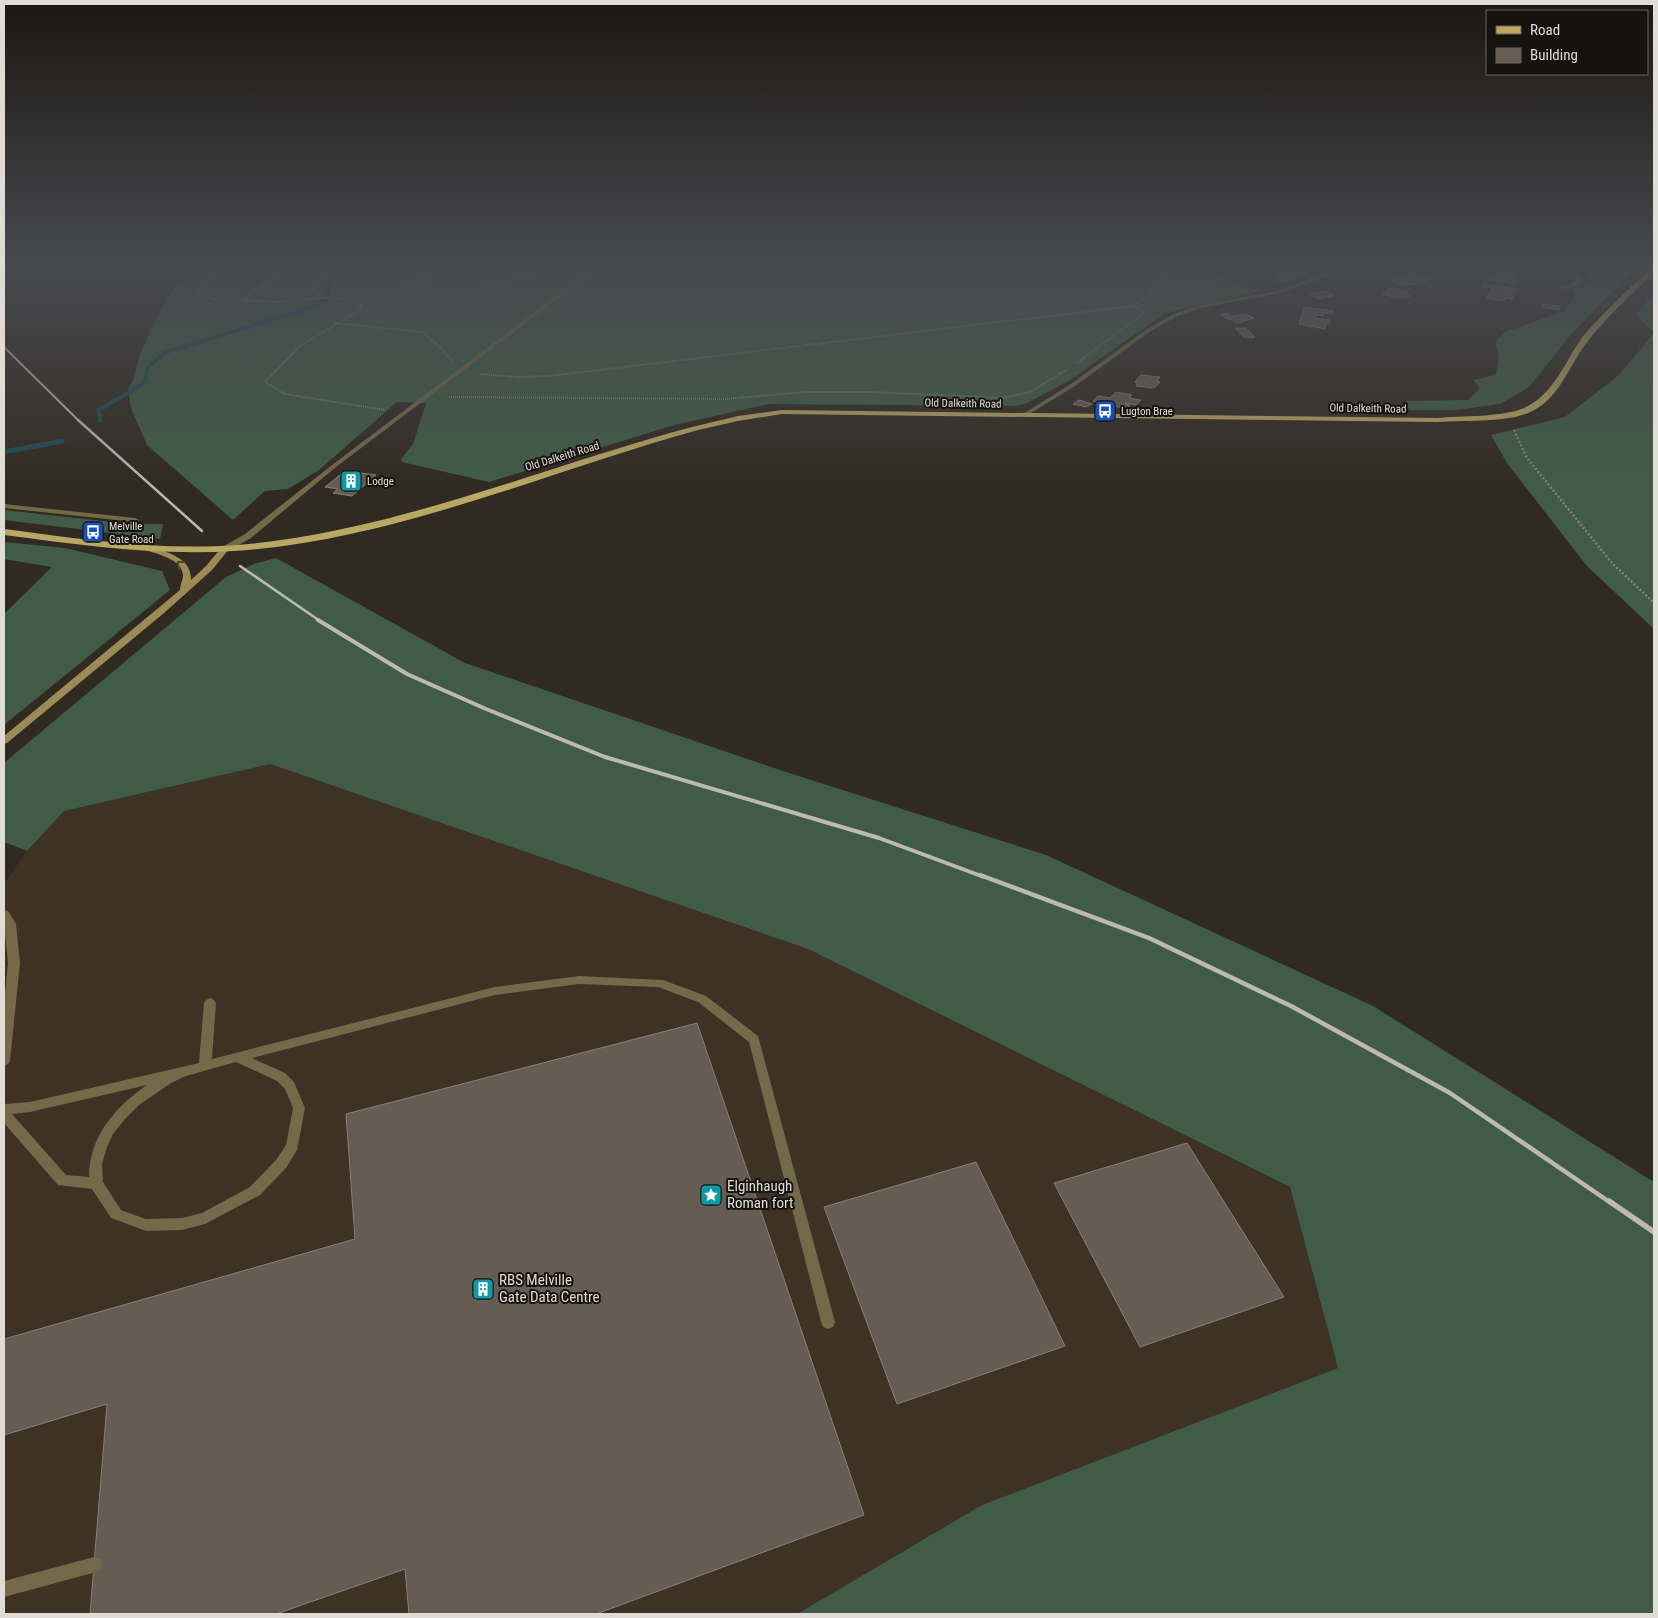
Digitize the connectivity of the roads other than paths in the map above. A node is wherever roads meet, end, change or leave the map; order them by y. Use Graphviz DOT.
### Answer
graph roads {
  1 [pos="500,340"];
  2 [pos="1136,340"];
  3 [pos="1585,340"];
  4 [pos="1024,415"];
  5 [pos="4,506"];
  6 [pos="135,520"];
  7 [pos="4,532"];
  8 [pos="148,548"];
  9 [pos="225,549"];
  10 [pos="180,594"];
  11 [pos="4,741"];
  12 [pos="4,914"];
  13 [pos="210,1003"];
  14 [pos="237,1057"];
  15 [pos="4,1061"];
  16 [pos="205,1066"];
  17 [pos="183,1072"];
  18 [pos="4,1109"];
  19 [pos="4,1114"];
  20 [pos="96,1183"];
  21 [pos="828,1322"];
  22 [pos="94,1565"];
  23 [pos="4,1589"];
  1 -- 9 [label="street"];
  2 -- 4 [label="street"];
  3 -- 4 [label="main road, Old Dalkeith Road"];
  4 -- 9 [label="main road, Old Dalkeith Road"];
  5 -- 6 [label="street"];
  7 -- 8 [label="main road, Old Dalkeith Road"];
  8 -- 9 [label="main road, Old Dalkeith Road"];
  10 -- 8 [label="street, one-way"];
  9 -- 10 [label="street"];
  10 -- 11 [label="street"];
  12 -- 15 [label="street"];
  13 -- 16 [label="street"];
  14 -- 16 [label="street"];
  14 -- 20 [label="street"];
  14 -- 21 [label="street"];
  16 -- 17 [label="street"];
  17 -- 18 [label="street"];
  17 -- 20 [label="street"];
  19 -- 20 [label="street"];
  22 -- 23 [label="street"];
}
